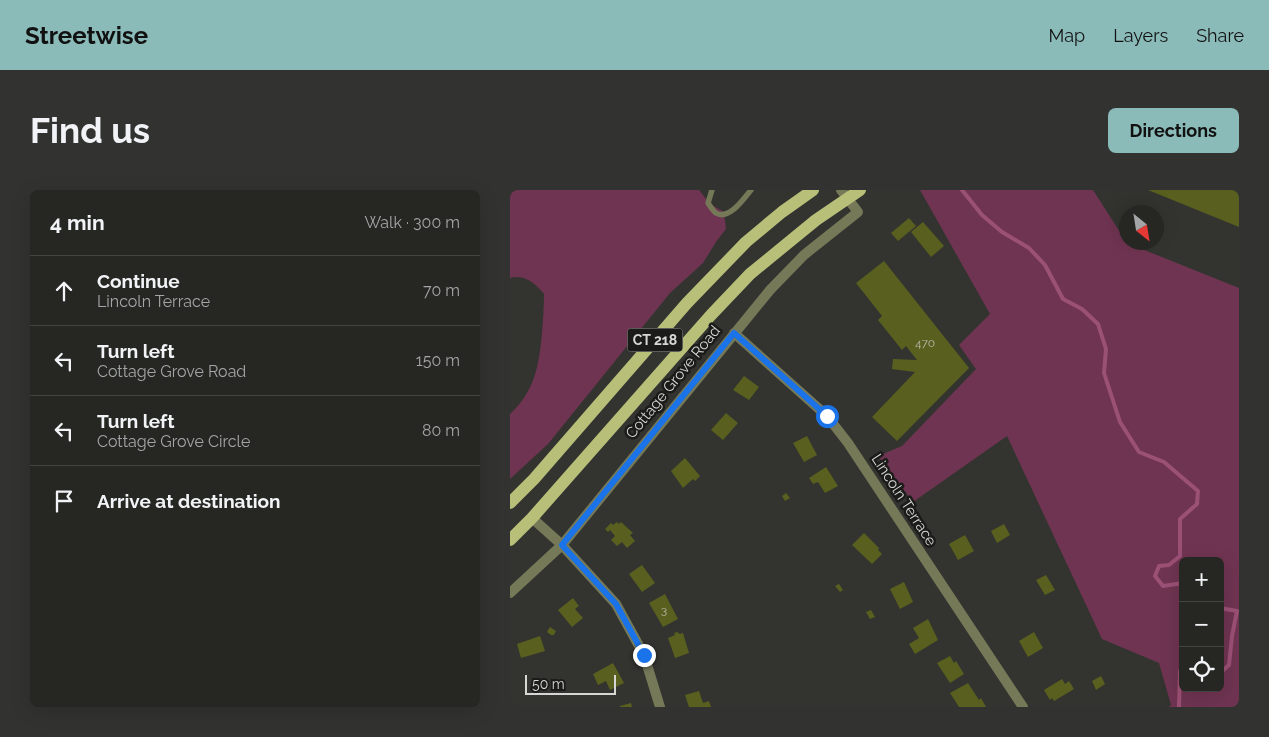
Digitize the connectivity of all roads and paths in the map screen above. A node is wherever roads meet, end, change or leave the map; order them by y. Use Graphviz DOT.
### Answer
graph roads {
  1 [pos="712,190"];
  2 [pos="751,190"];
  3 [pos="813,190"];
  4 [pos="860,190"];
  5 [pos="844,194"];
  6 [pos="734,333"];
  7 [pos="510,503"];
  8 [pos="532,518"];
  9 [pos="510,540"];
  10 [pos="562,545"];
  11 [pos="510,592"];
  12 [pos="660,707"];
  13 [pos="1023,707"];
  1 -- 2 [label="lane"];
  3 -- 7 [label="main road, CT 218"];
  4 -- 5 [label="main road, Cottage Grove Road / CT 218"];
  5 -- 6 [label="street, Cottage Grove Road"];
  5 -- 8 [label="main road, Cottage Grove Road / CT 218"];
  6 -- 10 [label="street, Cottage Grove Road"];
  6 -- 13 [label="street, Lincoln Terrace"];
  8 -- 9 [label="main road, Cottage Grove Road / CT 218"];
  8 -- 10 [label="street"];
  10 -- 11 [label="street, Cottage Grove Road"];
  10 -- 12 [label="street"];
}
